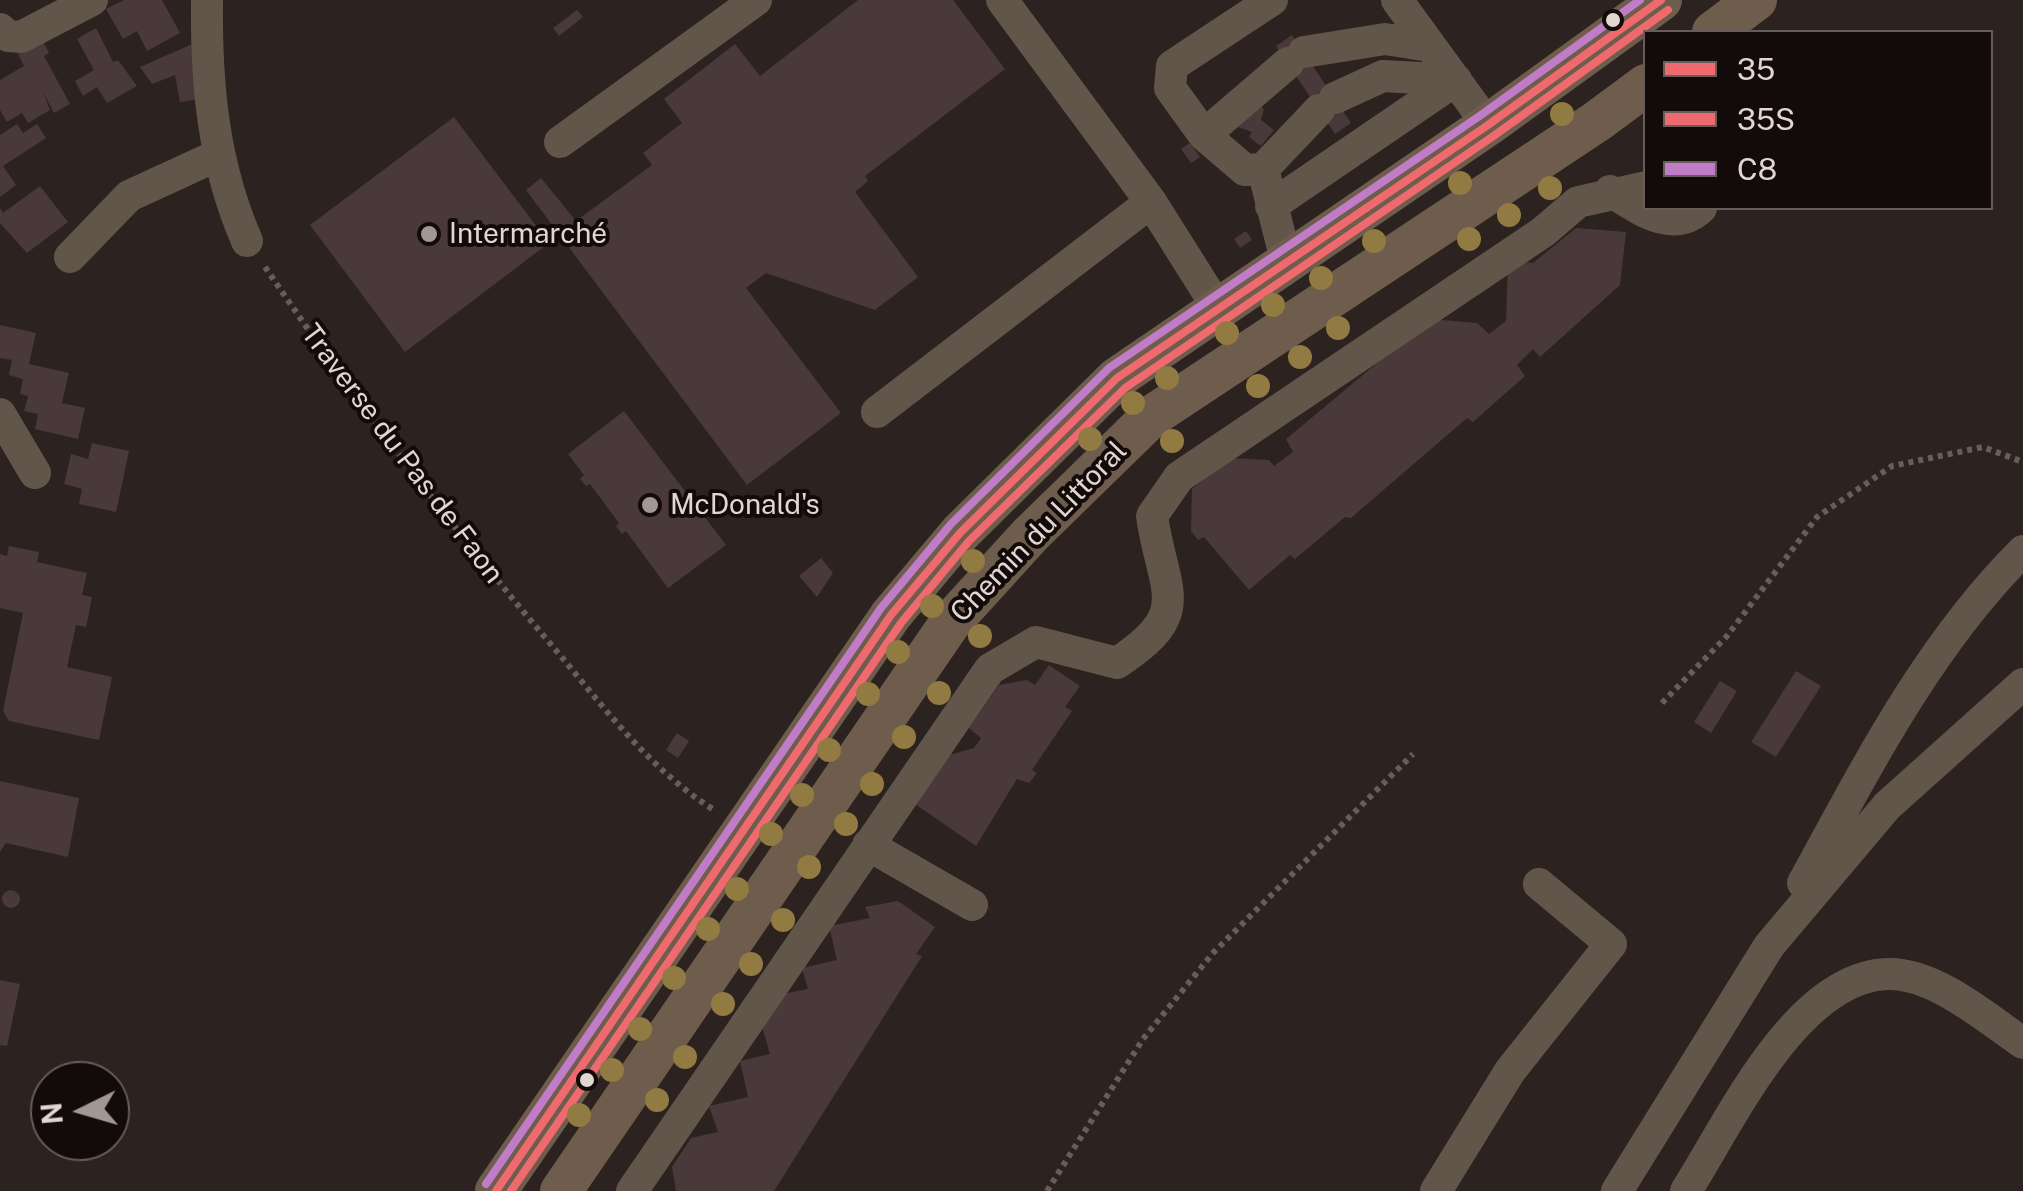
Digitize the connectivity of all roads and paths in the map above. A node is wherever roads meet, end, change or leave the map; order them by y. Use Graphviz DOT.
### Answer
graph roads {
  1 [pos="92,0"];
  2 [pos="207,0"];
  3 [pos="756,0"];
  4 [pos="1002,0"];
  5 [pos="1272,0"];
  6 [pos="1397,0"];
  7 [pos="1661,0"];
  8 [pos="1756,0"];
  9 [pos="0,29"];
  10 [pos="1717,30"];
  11 [pos="1430,46"];
  12 [pos="1456,80"];
  13 [pos="1643,86"];
  14 [pos="1488,125"];
  15 [pos="1204,135"];
  16 [pos="560,142"];
  17 [pos="216,156"];
  18 [pos="1262,169"];
  19 [pos="1643,187"];
  20 [pos="1610,191"];
  21 [pos="1151,202"];
  22 [pos="1272,206"];
  23 [pos="1699,210"];
  24 [pos="247,241"];
  25 [pos="70,257"];
  26 [pos="1287,264"];
  27 [pos="1218,310"];
  28 [pos="877,412"];
  29 [pos="0,414"];
  30 [pos="2023,462"];
  31 [pos="35,474"];
  32 [pos="2023,550"];
  33 [pos="2023,684"];
  34 [pos="1662,702"];
  35 [pos="1413,754"];
  36 [pos="745,829"];
  37 [pos="868,845"];
  38 [pos="1539,884"];
  39 [pos="972,905"];
  40 [pos="1769,946"];
  41 [pos="2023,1043"];
  42 [pos="496,1191"];
  43 [pos="561,1191"];
  44 [pos="632,1191"];
  45 [pos="1047,1191"];
  46 [pos="1436,1191"];
  47 [pos="1617,1191"];
  48 [pos="1686,1191"];
  1 -- 9 [label="street"];
  2 -- 17 [label="street"];
  3 -- 16 [label="street"];
  4 -- 21 [label="street"];
  5 -- 15 [label="street"];
  6 -- 11 [label="street"];
  7 -- 14 [label="main road, Chemin du Littoral"];
  8 -- 10 [label="main road"];
  11 -- 12 [label="street"];
  11 -- 15 [label="street"];
  12 -- 14 [label="street"];
  12 -- 18 [label="street"];
  12 -- 22 [label="street"];
  13 -- 43 [label="main road, Chemin du Littoral"];
  14 -- 26 [label="main road, Chemin du Littoral"];
  15 -- 18 [label="street"];
  17 -- 24 [label="street"];
  17 -- 25 [label="street"];
  18 -- 22 [label="street"];
  19 -- 20 [label="street"];
  20 -- 23 [label="street"];
  20 -- 37 [label="street"];
  21 -- 27 [label="street"];
  21 -- 28 [label="street"];
  22 -- 26 [label="street"];
  24 -- 36 [label="path, Traverse du Pas de Faon"];
  26 -- 27 [label="main road, Chemin du Littoral"];
  27 -- 36 [label="main road, Chemin du Littoral"];
  29 -- 31 [label="street"];
  30 -- 34 [label="path"];
  32 -- 40 [label="street"];
  33 -- 40 [label="street"];
  35 -- 45 [label="path"];
  36 -- 42 [label="main road, Chemin du Littoral"];
  37 -- 39 [label="street"];
  37 -- 44 [label="street"];
  38 -- 46 [label="street"];
  40 -- 47 [label="street"];
  41 -- 48 [label="street"];
}
